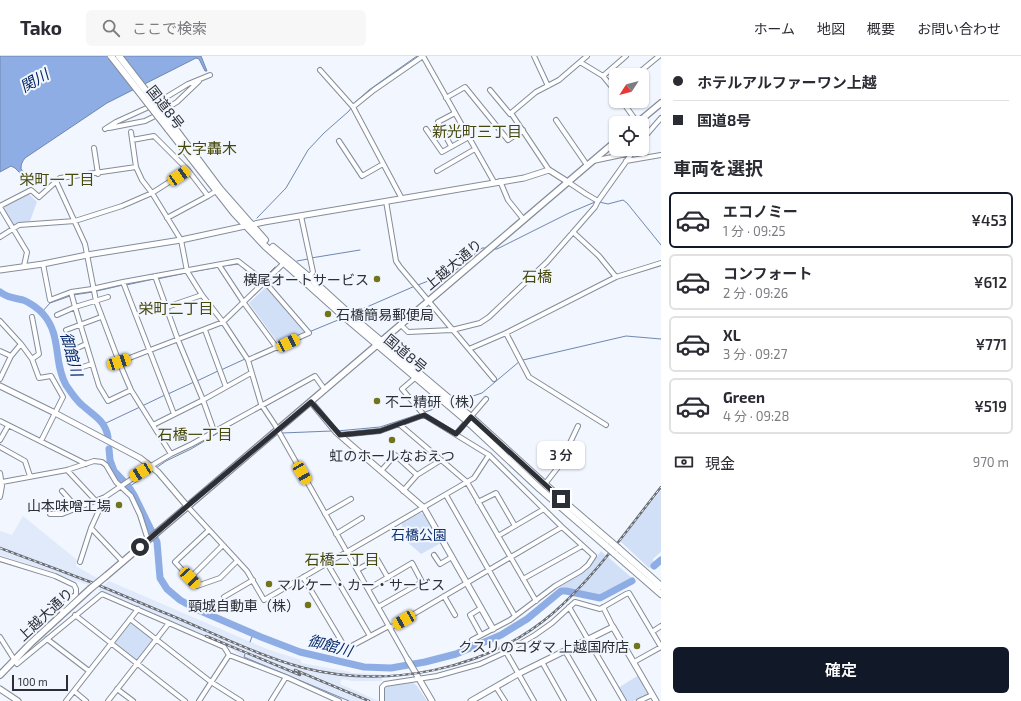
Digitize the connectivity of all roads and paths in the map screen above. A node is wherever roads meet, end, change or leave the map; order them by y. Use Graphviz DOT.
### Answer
graph roads {
  1 [pos="111,56"];
  2 [pos="118,56"];
  3 [pos="423,56"];
  4 [pos="534,56"];
  5 [pos="587,56"];
  6 [pos="626,56"];
  7 [pos="658,56"];
  8 [pos="580,62"];
  9 [pos="644,68"];
  10 [pos="320,70"];
  11 [pos="603,76"];
  12 [pos="609,83"];
  13 [pos="548,86"];
  14 [pos="490,90"];
  15 [pos="446,98"];
  16 [pos="661,103"];
  17 [pos="153,105"];
  18 [pos="353,107"];
  19 [pos="166,108"];
  20 [pos="455,113"];
  21 [pos="511,113"];
  22 [pos="152,116"];
  23 [pos="645,116"];
  24 [pos="661,118"];
  25 [pos="556,120"];
  26 [pos="170,127"];
  27 [pos="426,129"];
  28 [pos="523,130"];
  29 [pos="131,132"];
  30 [pos="649,132"];
  31 [pos="469,137"];
  32 [pos="132,140"];
  33 [pos="339,141"];
  34 [pos="451,146"];
  35 [pos="609,147"];
  36 [pos="94,148"];
  37 [pos="475,149"];
  38 [pos="661,154"];
  39 [pos="617,156"];
  40 [pos="629,156"];
  41 [pos="592,161"];
  42 [pos="625,161"];
  43 [pos="383,164"];
  44 [pos="587,165"];
  45 [pos="136,167"];
  46 [pos="188,170"];
  47 [pos="549,170"];
  48 [pos="437,171"];
  49 [pos="98,174"];
  50 [pos="56,181"];
  51 [pos="497,182"];
  52 [pos="568,182"];
  53 [pos="216,191"];
  54 [pos="152,193"];
  55 [pos="208,196"];
  56 [pos="402,199"];
  57 [pos="386,201"];
  58 [pos="598,201"];
  59 [pos="0,206"];
  60 [pos="301,216"];
  61 [pos="168,218"];
  62 [pos="524,220"];
  63 [pos="75,221"];
  64 [pos="249,226"];
  65 [pos="13,228"];
  66 [pos="573,232"];
  67 [pos="0,236"];
  68 [pos="181,240"];
  69 [pos="87,255"];
  70 [pos="284,263"];
  71 [pos="661,263"];
  72 [pos="44,264"];
  73 [pos="219,265"];
  74 [pos="24,266"];
  75 [pos="0,270"];
  76 [pos="187,271"];
  77 [pos="155,276"];
  78 [pos="309,277"];
  79 [pos="616,277"];
  80 [pos="122,282"];
  81 [pos="265,282"];
  82 [pos="92,289"];
  83 [pos="72,292"];
  84 [pos="202,295"];
  85 [pos="108,297"];
  86 [pos="96,301"];
  87 [pos="428,301"];
  88 [pos="244,303"];
  89 [pos="75,307"];
  90 [pos="167,307"];
  91 [pos="57,315"];
  92 [pos="32,317"];
  93 [pos="102,317"];
  94 [pos="0,321"];
  95 [pos="223,322"];
  96 [pos="80,325"];
  97 [pos="401,325"];
  98 [pos="66,330"];
  99 [pos="205,330"];
  100 [pos="452,330"];
  101 [pos="506,333"];
  102 [pos="178,340"];
  103 [pos="380,343"];
  104 [pos="21,344"];
  105 [pos="86,344"];
  106 [pos="277,348"];
  107 [pos="470,349"];
  108 [pos="0,351"];
  109 [pos="71,351"];
  110 [pos="150,351"];
  111 [pos="11,356"];
  112 [pos="32,359"];
  113 [pos="248,360"];
  114 [pos="119,362"];
  115 [pos="92,364"];
  116 [pos="73,370"];
  117 [pos="251,373"];
  118 [pos="416,377"];
  119 [pos="0,379"];
  120 [pos="494,379"];
  121 [pos="0,386"];
  122 [pos="226,387"];
  123 [pos="131,390"];
  124 [pos="325,390"];
  125 [pos="486,399"];
  126 [pos="203,400"];
  127 [pos="311,402"];
  128 [pos="261,404"];
  129 [pos="55,413"];
  130 [pos="422,413"];
  131 [pos="174,414"];
  132 [pos="469,419"];
  133 [pos="0,421"];
  134 [pos="399,424"];
  135 [pos="153,425"];
  136 [pos="606,425"];
  137 [pos="8,426"];
  138 [pos="578,426"];
  139 [pos="277,430"];
  140 [pos="214,431"];
  141 [pos="456,434"];
  142 [pos="340,435"];
  143 [pos="0,440"];
  144 [pos="41,441"];
  145 [pos="0,446"];
  146 [pos="171,454"];
  147 [pos="489,455"];
  148 [pos="441,460"];
  149 [pos="86,464"];
  150 [pos="151,466"];
  151 [pos="68,470"];
  152 [pos="381,470"];
  153 [pos="0,473"];
  154 [pos="417,475"];
  155 [pos="30,476"];
  156 [pos="2,482"];
  157 [pos="467,482"];
  158 [pos="545,484"];
  159 [pos="120,486"];
  160 [pos="403,490"];
  161 [pos="62,491"];
  162 [pos="446,495"];
  163 [pos="0,497"];
  164 [pos="105,497"];
  165 [pos="351,499"];
  166 [pos="95,500"];
  167 [pos="478,502"];
  168 [pos="187,506"];
  169 [pos="77,508"];
  170 [pos="424,508"];
  171 [pos="544,509"];
  172 [pos="50,514"];
  173 [pos="325,514"];
  174 [pos="362,518"];
  175 [pos="515,526"];
  176 [pos="91,528"];
  177 [pos="562,528"];
  178 [pos="209,530"];
  179 [pos="336,534"];
  180 [pos="498,536"];
  181 [pos="149,539"];
  182 [pos="609,544"];
  183 [pos="223,545"];
  184 [pos="582,546"];
  185 [pos="616,550"];
  186 [pos="346,552"];
  187 [pos="434,555"];
  188 [pos="452,557"];
  189 [pos="510,557"];
  190 [pos="0,559"];
  191 [pos="237,561"];
  192 [pos="80,562"];
  193 [pos="123,562"];
  194 [pos="327,563"];
  195 [pos="357,570"];
  196 [pos="488,570"];
  197 [pos="303,577"];
  198 [pos="190,578"];
  199 [pos="388,578"];
  200 [pos="523,579"];
  201 [pos="253,580"];
  202 [pos="466,582"];
  203 [pos="661,586"];
  204 [pos="368,589"];
  205 [pos="661,594"];
  206 [pos="444,596"];
  207 [pos="224,597"];
  208 [pos="536,601"];
  209 [pos="378,607"];
  210 [pos="569,607"];
  211 [pos="603,607"];
  212 [pos="481,608"];
  213 [pos="138,610"];
  214 [pos="63,613"];
  215 [pos="455,614"];
  216 [pos="75,615"];
  217 [pos="515,616"];
  218 [pos="130,619"];
  219 [pos="169,623"];
  220 [pos="661,626"];
  221 [pos="389,627"];
  222 [pos="613,627"];
  223 [pos="493,629"];
  224 [pos="652,632"];
  225 [pos="370,636"];
  226 [pos="481,636"];
  227 [pos="0,637"];
  228 [pos="47,639"];
  229 [pos="156,639"];
  230 [pos="589,639"];
  231 [pos="472,640"];
  232 [pos="111,644"];
  233 [pos="661,647"];
  234 [pos="565,651"];
  235 [pos="506,652"];
  236 [pos="229,655"];
  237 [pos="14,660"];
  238 [pos="408,660"];
  239 [pos="542,662"];
  240 [pos="634,662"];
  241 [pos="137,664"];
  242 [pos="89,671"];
  243 [pos="518,674"];
  244 [pos="0,675"];
  245 [pos="286,677"];
  246 [pos="419,679"];
  247 [pos="212,682"];
  248 [pos="496,687"];
  249 [pos="117,689"];
  250 [pos="0,690"];
  251 [pos="74,691"];
  252 [pos="652,695"];
  253 [pos="18,701"];
  254 [pos="66,701"];
  255 [pos="86,701"];
  256 [pos="108,701"];
  257 [pos="133,701"];
  258 [pos="185,701"];
  259 [pos="199,701"];
  260 [pos="241,701"];
  261 [pos="271,701"];
  262 [pos="339,701"];
  263 [pos="382,701"];
  264 [pos="432,701"];
  265 [pos="473,701"];
  266 [pos="505,701"];
  267 [pos="534,701"];
  268 [pos="564,701"];
  269 [pos="594,701"];
  270 [pos="624,701"];
  271 [pos="638,701"];
  272 [pos="656,701"];
  1 -- 17 [label="highway, 国道8号, bridge"];
  2 -- 17 [label="highway, 国道8号, bridge"];
  3 -- 15 [label="street"];
  3 -- 18 [label="street"];
  4 -- 13 [label="street"];
  5 -- 8 [label="street"];
  6 -- 11 [label="street"];
  7 -- 9 [label="street"];
  8 -- 11 [label="street"];
  8 -- 13 [label="street"];
  10 -- 18 [label="street"];
  11 -- 12 [label="street"];
  13 -- 21 [label="street"];
  14 -- 21 [label="street"];
  15 -- 20 [label="street"];
  15 -- 28 [label="street"];
  16 -- 23 [label="main road"];
  17 -- 19 [label="street"];
  17 -- 22 [label="street"];
  17 -- 26 [label="highway, 国道8号, bridge"];
  18 -- 43 [label="street"];
  20 -- 31 [label="street"];
  20 -- 34 [label="street"];
  21 -- 28 [label="street"];
  24 -- 30 [label="street"];
  25 -- 44 [label="street"];
  26 -- 53 [label="highway, 国道8号"];
  26 -- 64 [label="highway, 国道8号"];
  27 -- 34 [label="street"];
  28 -- 47 [label="street"];
  29 -- 32 [label="street"];
  31 -- 34 [label="street"];
  31 -- 37 [label="street"];
  32 -- 45 [label="street"];
  32 -- 46 [label="street"];
  33 -- 43 [label="street"];
  35 -- 41 [label="main road, 上越大通り"];
  36 -- 49 [label="street"];
  37 -- 48 [label="street"];
  37 -- 51 [label="street"];
  38 -- 42 [label="street"];
  39 -- 41 [label="street"];
  40 -- 42 [label="street"];
  41 -- 44 [label="main road, 上越大通り"];
  42 -- 58 [label="street"];
  43 -- 56 [label="street"];
  44 -- 52 [label="main road, 上越大通り"];
  45 -- 49 [label="street"];
  45 -- 54 [label="street"];
  46 -- 54 [label="street"];
  46 -- 55 [label="street"];
  47 -- 51 [label="street"];
  47 -- 52 [label="street"];
  49 -- 50 [label="street"];
  50 -- 59 [label="street"];
  50 -- 63 [label="street"];
  51 -- 56 [label="street"];
  51 -- 62 [label="street"];
  52 -- 58 [label="street"];
  52 -- 62 [label="main road, 上越大通り"];
  53 -- 55 [label="street"];
  53 -- 64 [label="highway, 国道8号"];
  54 -- 61 [label="street"];
  54 -- 63 [label="street"];
  55 -- 61 [label="street"];
  56 -- 57 [label="street"];
  57 -- 60 [label="street"];
  57 -- 87 [label="street"];
  58 -- 66 [label="street"];
  59 -- 65 [label="street"];
  60 -- 64 [label="street"];
  60 -- 78 [label="street"];
  61 -- 68 [label="street"];
  62 -- 87 [label="main road, 上越大通り"];
  63 -- 65 [label="street"];
  63 -- 69 [label="street"];
  64 -- 68 [label="street"];
  64 -- 70 [label="highway, 国道8号"];
  64 -- 78 [label="highway, 国道8号"];
  65 -- 67 [label="street"];
  65 -- 74 [label="street"];
  66 -- 79 [label="street"];
  66 -- 100 [label="street"];
  68 -- 69 [label="street"];
  68 -- 76 [label="street"];
  69 -- 72 [label="street"];
  69 -- 82 [label="street"];
  70 -- 81 [label="street"];
  70 -- 103 [label="highway, 国道8号"];
  71 -- 79 [label="street"];
  72 -- 74 [label="street"];
  72 -- 83 [label="street"];
  73 -- 76 [label="street"];
  73 -- 81 [label="street"];
  73 -- 88 [label="street"];
  74 -- 75 [label="street"];
  76 -- 77 [label="street"];
  76 -- 84 [label="street"];
  77 -- 80 [label="street"];
  77 -- 90 [label="street"];
  78 -- 103 [label="highway, 国道8号"];
  79 -- 101 [label="street"];
  80 -- 82 [label="street"];
  80 -- 110 [label="street"];
  81 -- 88 [label="street"];
  81 -- 106 [label="street"];
  82 -- 83 [label="street"];
  82 -- 86 [label="street"];
  83 -- 89 [label="street"];
  84 -- 90 [label="street"];
  84 -- 95 [label="street"];
  85 -- 86 [label="street"];
  86 -- 89 [label="street"];
  86 -- 93 [label="street"];
  87 -- 97 [label="main road, 上越大通り"];
  87 -- 100 [label="street"];
  88 -- 95 [label="street"];
  88 -- 106 [label="street"];
  89 -- 91 [label="street"];
  89 -- 96 [label="street"];
  90 -- 102 [label="street"];
  92 -- 112 [label="street"];
  93 -- 96 [label="street"];
  93 -- 114 [label="street"];
  94 -- 104 [label="street"];
  95 -- 99 [label="street"];
  95 -- 113 [label="street"];
  96 -- 98 [label="street"];
  96 -- 105 [label="street"];
  97 -- 100 [label="street"];
  97 -- 103 [label="main road, 上越大通り"];
  99 -- 102 [label="street"];
  99 -- 122 [label="street"];
  100 -- 107 [label="street"];
  101 -- 107 [label="street"];
  101 -- 136 [label="street"];
  102 -- 110 [label="street"];
  102 -- 126 [label="street"];
  103 -- 118 [label="highway, 国道8号"];
  103 -- 124 [label="main road, 上越大通り"];
  103 -- 132 [label="highway, 国道8号"];
  104 -- 111 [label="street"];
  104 -- 112 [label="street"];
  105 -- 109 [label="street"];
  105 -- 115 [label="street"];
  106 -- 113 [label="street"];
  107 -- 120 [label="street"];
  108 -- 111 [label="street"];
  110 -- 114 [label="street"];
  110 -- 131 [label="street"];
  111 -- 119 [label="street"];
  112 -- 129 [label="street"];
  113 -- 117 [label="street"];
  114 -- 123 [label="street"];
  115 -- 116 [label="street"];
  115 -- 123 [label="street"];
  117 -- 122 [label="street"];
  117 -- 128 [label="street"];
  118 -- 130 [label="street"];
  118 -- 132 [label="highway, 国道8号"];
  121 -- 129 [label="street"];
  122 -- 126 [label="street"];
  123 -- 135 [label="street"];
  124 -- 127 [label="main road, 上越大通り"];
  124 -- 128 [label="street"];
  125 -- 132 [label="street"];
  126 -- 131 [label="street"];
  126 -- 140 [label="street"];
  127 -- 139 [label="main road, 上越大通り"];
  127 -- 142 [label="street"];
  128 -- 139 [label="street"];
  128 -- 140 [label="street"];
  129 -- 144 [label="street"];
  129 -- 150 [label="street"];
  130 -- 134 [label="street"];
  130 -- 141 [label="street"];
  131 -- 135 [label="street"];
  132 -- 141 [label="street"];
  132 -- 158 [label="highway, 国道8号"];
  132 -- 182 [label="highway, 国道8号"];
  133 -- 137 [label="street"];
  134 -- 142 [label="street"];
  134 -- 148 [label="street"];
  135 -- 146 [label="street"];
  137 -- 143 [label="street"];
  137 -- 144 [label="street"];
  138 -- 158 [label="street"];
  139 -- 168 [label="main road, 上越大通り"];
  139 -- 173 [label="street"];
  140 -- 146 [label="street"];
  141 -- 147 [label="street"];
  142 -- 152 [label="street"];
  144 -- 149 [label="street"];
  145 -- 155 [label="street"];
  146 -- 150 [label="street"];
  147 -- 157 [label="street"];
  147 -- 171 [label="street"];
  148 -- 154 [label="street"];
  148 -- 157 [label="street"];
  149 -- 151 [label="street"];
  149 -- 159 [label="street"];
  150 -- 159 [label="street"];
  150 -- 168 [label="street"];
  151 -- 155 [label="street"];
  151 -- 166 [label="street"];
  152 -- 154 [label="street"];
  152 -- 160 [label="street"];
  153 -- 156 [label="street"];
  154 -- 160 [label="street"];
  155 -- 156 [label="street"];
  156 -- 163 [label="street"];
  157 -- 162 [label="street"];
  157 -- 167 [label="street"];
  158 -- 182 [label="highway, 国道8号"];
  159 -- 164 [label="street"];
  159 -- 181 [label="street"];
  160 -- 170 [label="street"];
  161 -- 169 [label="street"];
  162 -- 170 [label="street"];
  162 -- 196 [label="street"];
  164 -- 166 [label="street"];
  164 -- 176 [label="street"];
  165 -- 173 [label="street"];
  166 -- 169 [label="street"];
  167 -- 175 [label="street"];
  167 -- 180 [label="street"];
  168 -- 178 [label="street"];
  168 -- 181 [label="main road, 上越大通り"];
  169 -- 172 [label="street"];
  170 -- 186 [label="street"];
  170 -- 188 [label="street"];
  171 -- 175 [label="street"];
  171 -- 177 [label="street"];
  173 -- 179 [label="street"];
  174 -- 179 [label="street"];
  175 -- 180 [label="street"];
  176 -- 192 [label="street"];
  176 -- 193 [label="street"];
  177 -- 184 [label="street"];
  177 -- 189 [label="street"];
  178 -- 183 [label="street"];
  178 -- 198 [label="street"];
  179 -- 186 [label="street"];
  180 -- 189 [label="street"];
  181 -- 193 [label="main road"];
  182 -- 185 [label="highway, 国道8号, bridge"];
  183 -- 191 [label="street"];
  183 -- 198 [label="street"];
  184 -- 200 [label="street"];
  184 -- 208 [label="street"];
  185 -- 203 [label="highway, 国道8号"];
  185 -- 205 [label="highway, 国道8号"];
  186 -- 194 [label="street"];
  186 -- 195 [label="street"];
  187 -- 188 [label="street"];
  188 -- 202 [label="street"];
  189 -- 196 [label="street"];
  189 -- 200 [label="street"];
  190 -- 214 [label="street"];
  191 -- 198 [label="street"];
  191 -- 201 [label="street"];
  193 -- 214 [label="main road, 上越大通り, bridge"];
  194 -- 197 [label="street"];
  194 -- 225 [label="street"];
  195 -- 199 [label="street"];
  195 -- 204 [label="street"];
  196 -- 202 [label="street"];
  196 -- 217 [label="street"];
  197 -- 201 [label="street"];
  197 -- 225 [label="street"];
  199 -- 204 [label="street"];
  199 -- 209 [label="street"];
  200 -- 208 [label="street"];
  201 -- 207 [label="street"];
  202 -- 206 [label="street"];
  202 -- 212 [label="street"];
  204 -- 209 [label="street"];
  206 -- 215 [label="street"];
  206 -- 221 [label="street"];
  208 -- 217 [label="street"];
  209 -- 221 [label="street"];
  210 -- 211 [label="street"];
  210 -- 230 [label="street"];
  210 -- 235 [label="street"];
  211 -- 222 [label="street"];
  211 -- 224 [label="street"];
  212 -- 223 [label="street"];
  212 -- 226 [label="street"];
  213 -- 216 [label="street"];
  213 -- 218 [label="street"];
  213 -- 219 [label="street"];
  214 -- 237 [label="main road, 上越大通り"];
  216 -- 228 [label="street"];
  216 -- 232 [label="street"];
  217 -- 223 [label="street"];
  218 -- 229 [label="street"];
  218 -- 232 [label="street"];
  219 -- 229 [label="street"];
  219 -- 236 [label="street"];
  220 -- 224 [label="street"];
  221 -- 225 [label="street"];
  221 -- 238 [label="street"];
  222 -- 230 [label="street"];
  222 -- 240 [label="street"];
  223 -- 226 [label="street"];
  224 -- 233 [label="street"];
  226 -- 231 [label="street"];
  227 -- 237 [label="street"];
  228 -- 237 [label="street"];
  228 -- 242 [label="street"];
  229 -- 241 [label="street"];
  229 -- 247 [label="street"];
  230 -- 234 [label="street"];
  230 -- 270 [label="street"];
  232 -- 241 [label="street"];
  232 -- 242 [label="street"];
  233 -- 240 [label="street"];
  234 -- 239 [label="street"];
  234 -- 269 [label="street"];
  235 -- 243 [label="street"];
  235 -- 246 [label="street"];
  236 -- 245 [label="street"];
  236 -- 247 [label="street"];
  237 -- 244 [label="main road, 上越大通り"];
  238 -- 246 [label="street"];
  239 -- 243 [label="street"];
  239 -- 268 [label="street"];
  240 -- 252 [label="street"];
  241 -- 249 [label="street"];
  241 -- 258 [label="street"];
  242 -- 251 [label="street"];
  243 -- 248 [label="street"];
  243 -- 267 [label="street"];
  245 -- 261 [label="street"];
  245 -- 262 [label="street"];
  246 -- 263 [label="street"];
  246 -- 264 [label="street"];
  247 -- 259 [label="street"];
  247 -- 260 [label="street"];
  248 -- 265 [label="street"];
  248 -- 266 [label="street"];
  249 -- 256 [label="street"];
  249 -- 257 [label="street"];
  250 -- 253 [label="street"];
  251 -- 254 [label="street"];
  251 -- 255 [label="street"];
  252 -- 271 [label="street"];
  252 -- 272 [label="street"];
}
